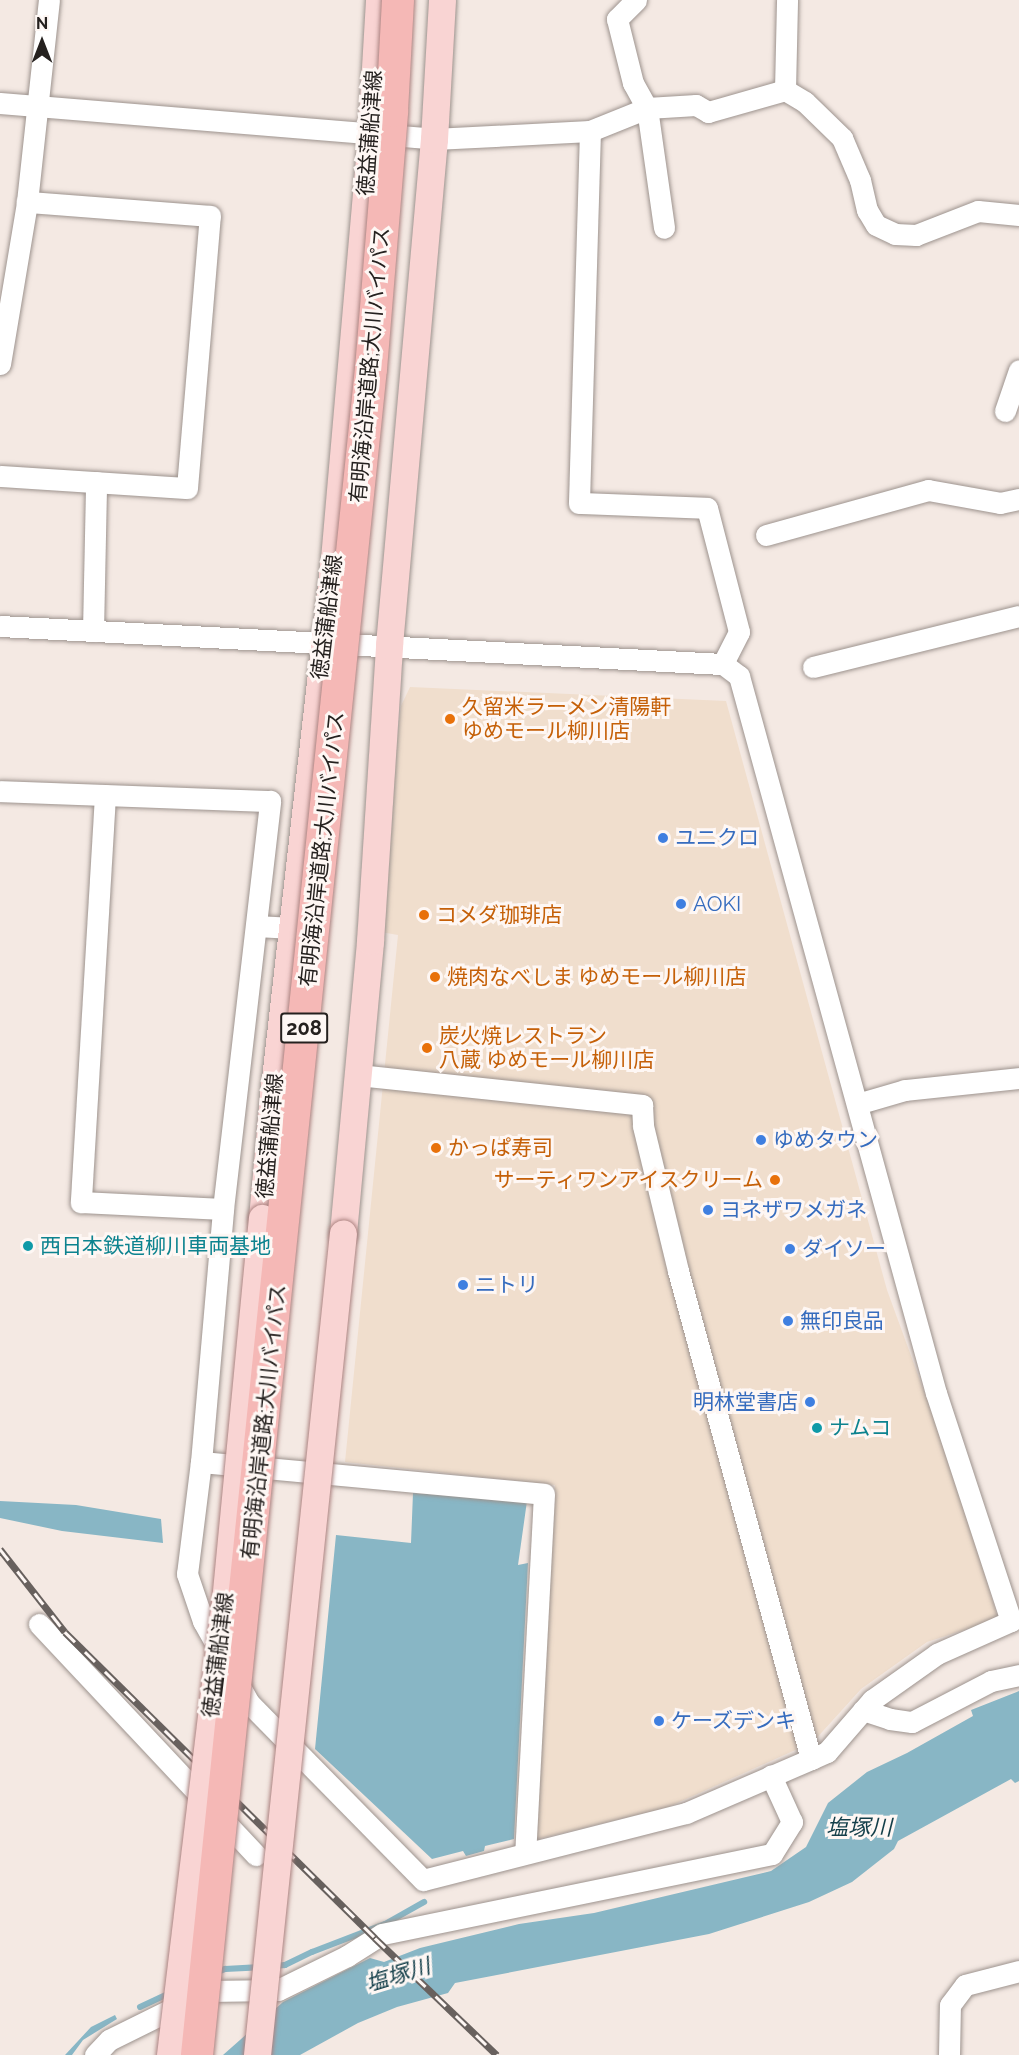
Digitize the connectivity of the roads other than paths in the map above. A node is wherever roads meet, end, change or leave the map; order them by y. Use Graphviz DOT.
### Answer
graph roads {
  1 [pos="49,0"];
  2 [pos="379,0"];
  3 [pos="398,0"];
  4 [pos="441,0"];
  5 [pos="636,0"];
  6 [pos="787,0"];
  7 [pos="785,90"];
  8 [pos="0,103"];
  9 [pos="37,105"];
  10 [pos="647,108"];
  11 [pos="590,131"];
  12 [pos="371,135"];
  13 [pos="434,139"];
  14 [pos="27,202"];
  15 [pos="1019,215"];
  16 [pos="664,228"];
  17 [pos="1,358"];
  18 [pos="1019,370"];
  19 [pos="1005,411"];
  20 [pos="0,476"];
  21 [pos="96,482"];
  22 [pos="1019,499"];
  23 [pos="766,535"];
  24 [pos="1019,616"];
  25 [pos="0,626"];
  26 [pos="93,631"];
  27 [pos="323,642"];
  28 [pos="389,645"];
  29 [pos="723,664"];
  30 [pos="813,668"];
  31 [pos="0,791"];
  32 [pos="105,795"];
  33 [pos="256,926"];
  34 [pos="293,928"];
  35 [pos="358,1075"];
  36 [pos="1019,1078"];
  37 [pos="857,1104"];
  38 [pos="223,1209"];
  39 [pos="201,1462"];
  40 [pos="39,1624"];
  41 [pos="1019,1675"];
  42 [pos="863,1710"];
  43 [pos="811,1759"];
  44 [pos="771,1776"];
  45 [pos="525,1851"];
  46 [pos="256,1855"];
  47 [pos="1019,1971"];
  48 [pos="95,2055"];
  49 [pos="170,2055"];
  50 [pos="197,2055"];
  51 [pos="257,2055"];
  52 [pos="948,2055"];
  1 -- 9 [label="street"];
  2 -- 12 [label="main road, 徳益蒲船津線"];
  3 -- 50 [label="highway, 有明海沿岸道路;大川バイパス / 208, bridge"];
  4 -- 13 [label="main road"];
  5 -- 10 [label="street"];
  6 -- 7 [label="street"];
  7 -- 10 [label="street"];
  7 -- 15 [label="street"];
  8 -- 9 [label="street"];
  9 -- 12 [label="street"];
  9 -- 14 [label="street"];
  10 -- 11 [label="street"];
  10 -- 16 [label="street"];
  11 -- 13 [label="street"];
  11 -- 29 [label="street"];
  12 -- 13 [label="street"];
  12 -- 27 [label="main road, 徳益蒲船津線"];
  13 -- 28 [label="main road"];
  14 -- 17 [label="street"];
  14 -- 21 [label="street"];
  18 -- 19 [label="street"];
  20 -- 21 [label="street"];
  21 -- 26 [label="street"];
  22 -- 23 [label="street"];
  24 -- 30 [label="street"];
  25 -- 26 [label="street"];
  26 -- 27 [label="street"];
  27 -- 28 [label="street"];
  27 -- 34 [label="main road, 徳益蒲船津線"];
  28 -- 29 [label="street"];
  28 -- 35 [label="main road"];
  29 -- 37 [label="street"];
  31 -- 32 [label="street"];
  32 -- 33 [label="street"];
  32 -- 38 [label="street"];
  33 -- 34 [label="street"];
  33 -- 38 [label="street"];
  34 -- 49 [label="main road, 徳益蒲船津線, bridge"];
  35 -- 43 [label="street"];
  35 -- 51 [label="main road, bridge"];
  36 -- 37 [label="street"];
  37 -- 42 [label="street"];
  38 -- 39 [label="street"];
  39 -- 45 [label="street"];
  39 -- 45 [label="street"];
  40 -- 46 [label="street"];
  41 -- 42 [label="street"];
  42 -- 43 [label="street"];
  43 -- 44 [label="street"];
  44 -- 45 [label="street"];
  44 -- 48 [label="street"];
  47 -- 52 [label="street"];
}
